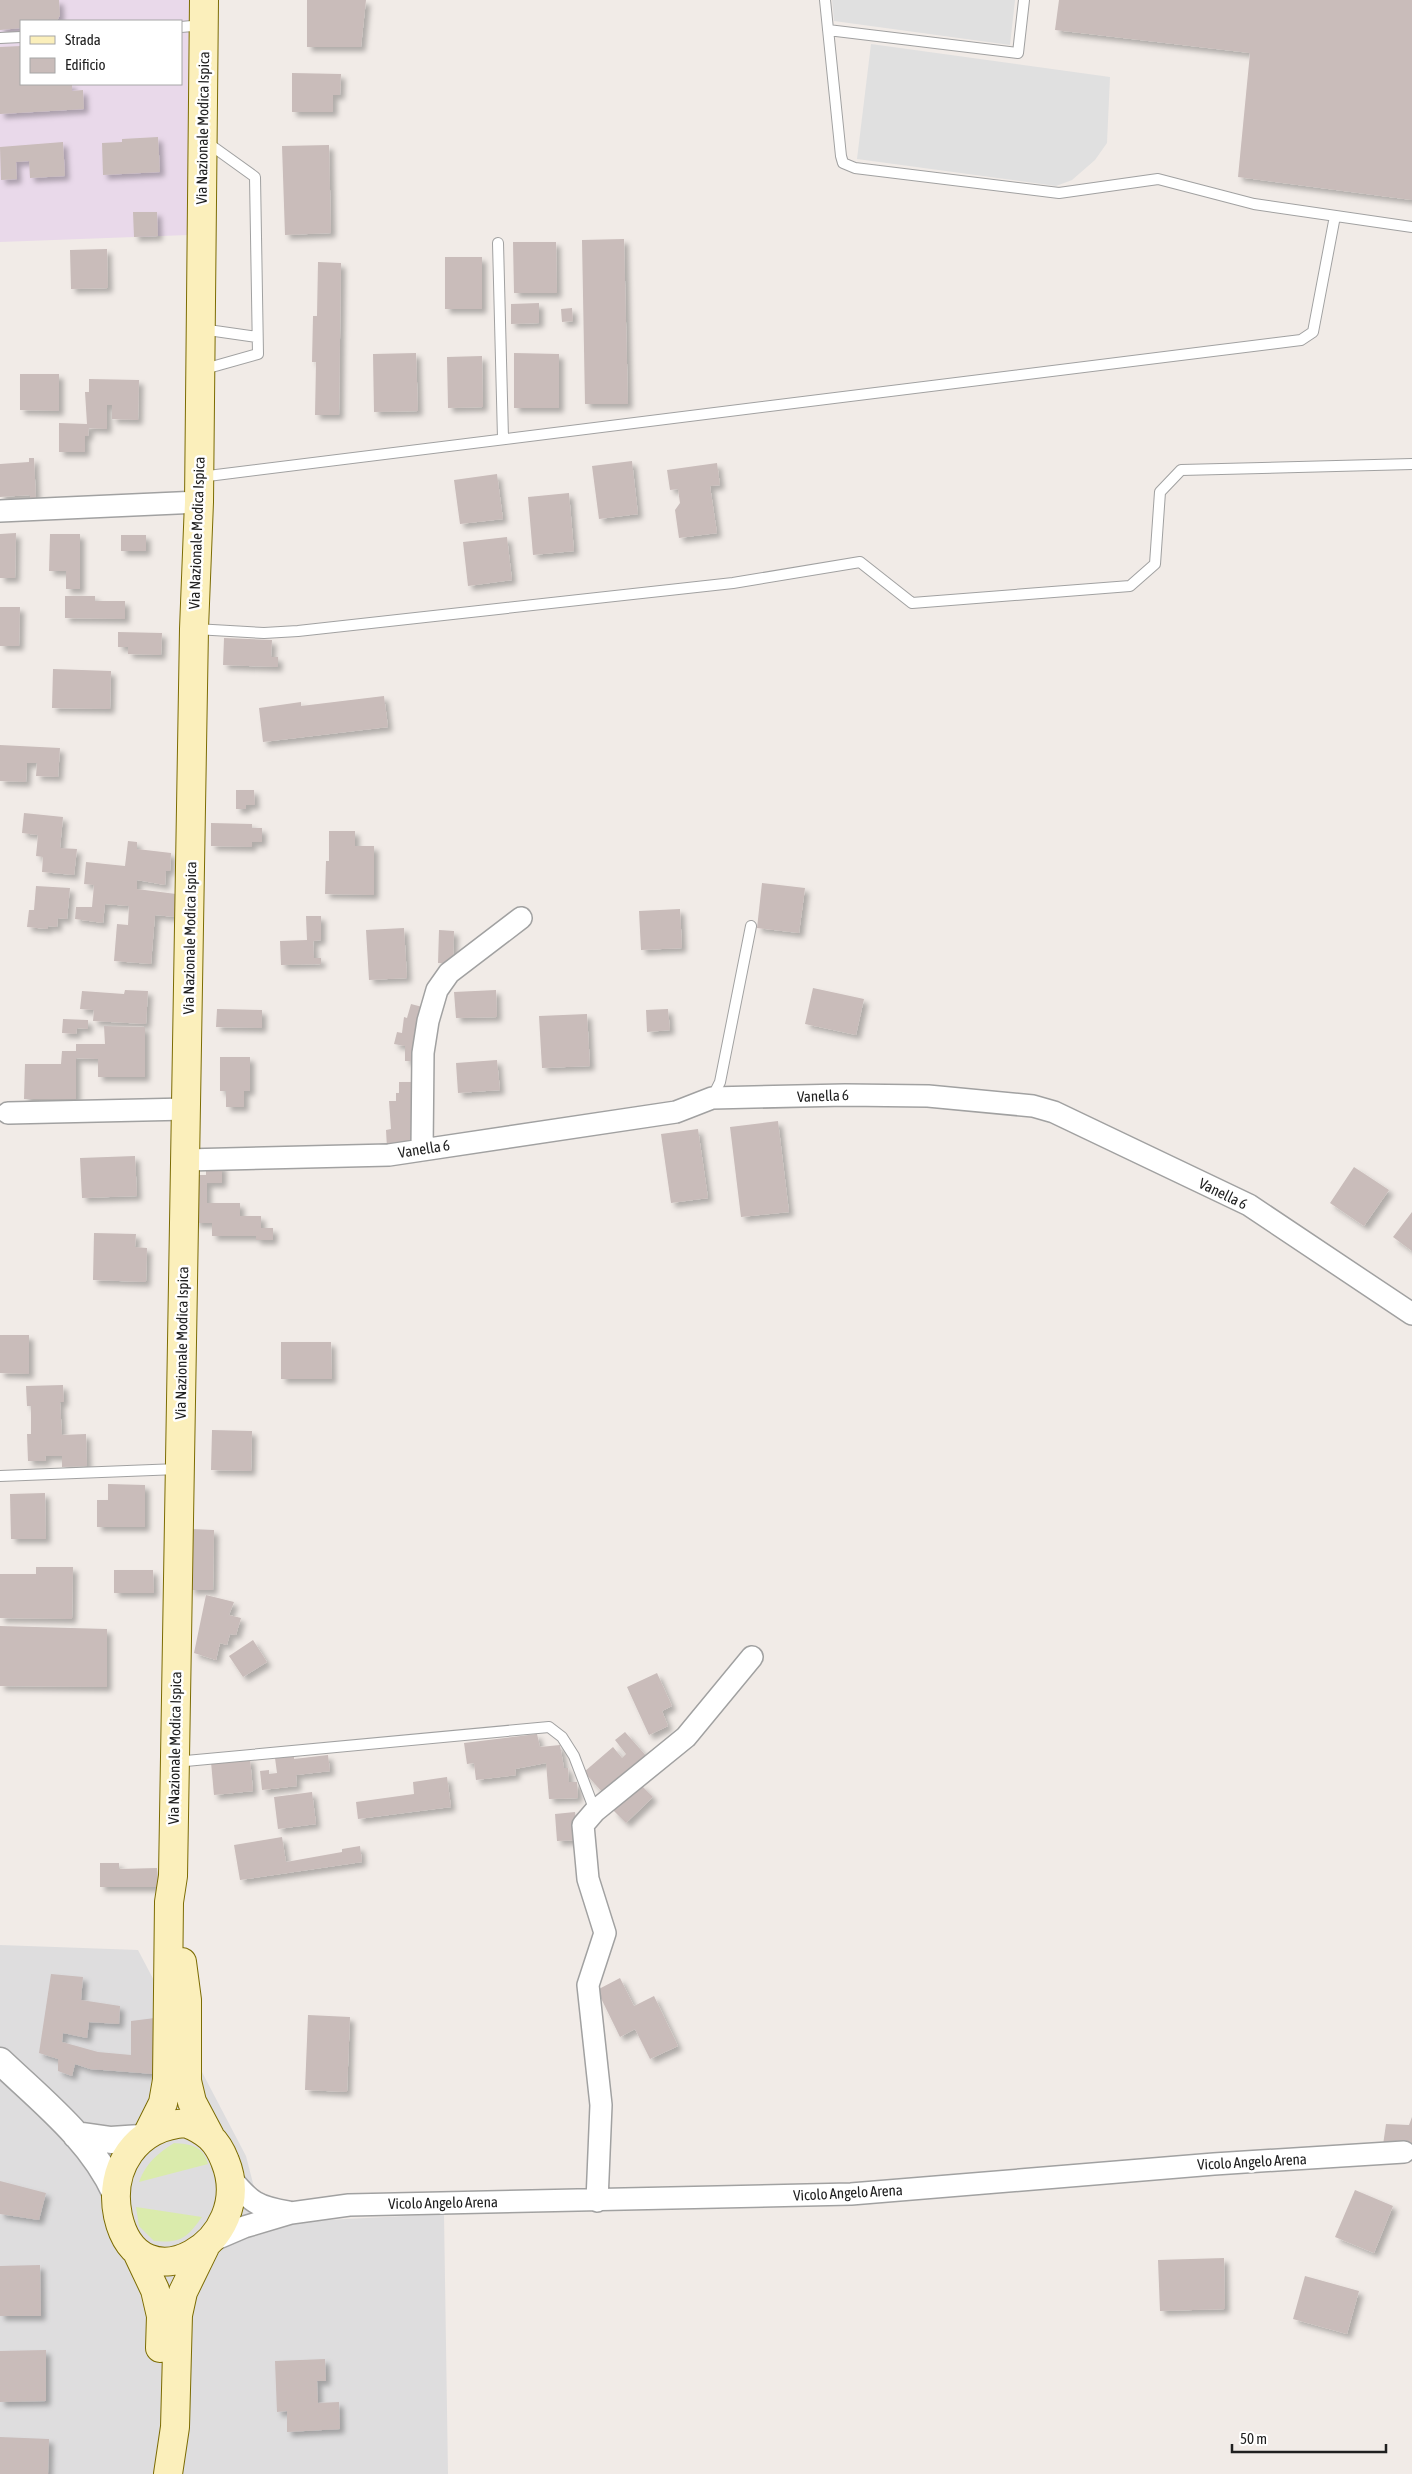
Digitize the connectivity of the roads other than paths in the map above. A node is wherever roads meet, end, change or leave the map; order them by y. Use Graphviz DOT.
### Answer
graph roads {
  1 [pos="825,0"];
  2 [pos="1024,0"];
  3 [pos="197,17"];
  4 [pos="828,30"];
  5 [pos="20,37"];
  6 [pos="0,38"];
  7 [pos="202,138"];
  8 [pos="1334,216"];
  9 [pos="1412,227"];
  10 [pos="498,243"];
  11 [pos="200,329"];
  12 [pos="257,337"];
  13 [pos="200,371"];
  14 [pos="503,438"];
  15 [pos="1412,464"];
  16 [pos="199,490"];
  17 [pos="0,511"];
  18 [pos="194,629"];
  19 [pos="521,918"];
  20 [pos="750,926"];
  21 [pos="712,1098"];
  22 [pos="187,1109"];
  23 [pos="8,1112"];
  24 [pos="422,1150"];
  25 [pos="186,1160"];
  26 [pos="1412,1314"];
  27 [pos="179,1469"];
  28 [pos="0,1476"];
  29 [pos="752,1657"];
  30 [pos="174,1762"];
  31 [pos="595,1811"];
  32 [pos="173,1876"];
  33 [pos="0,2061"];
  34 [pos="76,2135"];
  35 [pos="144,2136"];
  36 [pos="210,2136"];
  37 [pos="1404,2152"];
  38 [pos="230,2177"];
  39 [pos="116,2194"];
  40 [pos="596,2201"];
  41 [pos="291,2212"];
  42 [pos="207,2245"];
  43 [pos="137,2252"];
  44 [pos="160,2474"];
  45 [pos="168,2474"];
  1 -- 4 [label="lane"];
  2 -- 4 [label="lane"];
  3 -- 7 [label="main road, Via Nazionale Modica Ispica"];
  4 -- 8 [label="lane"];
  5 -- 6 [label="lane"];
  7 -- 11 [label="main road, Via Nazionale Modica Ispica"];
  7 -- 12 [label="lane"];
  8 -- 9 [label="lane"];
  8 -- 14 [label="lane"];
  10 -- 14 [label="lane"];
  11 -- 12 [label="lane"];
  11 -- 13 [label="main road, Via Nazionale Modica Ispica"];
  12 -- 13 [label="lane"];
  13 -- 16 [label="main road, Via Nazionale Modica Ispica"];
  14 -- 16 [label="lane"];
  15 -- 18 [label="lane"];
  16 -- 17 [label="street"];
  16 -- 18 [label="main road, Via Nazionale Modica Ispica"];
  18 -- 22 [label="main road, Via Nazionale Modica Ispica"];
  19 -- 24 [label="street"];
  20 -- 21 [label="lane"];
  21 -- 24 [label="street, Vanella 6"];
  21 -- 26 [label="street, Vanella 6"];
  22 -- 23 [label="street"];
  22 -- 25 [label="main road, Via Nazionale Modica Ispica"];
  24 -- 25 [label="street, Vanella 6"];
  25 -- 27 [label="main road, Via Nazionale Modica Ispica"];
  27 -- 28 [label="lane"];
  27 -- 30 [label="main road, Via Nazionale Modica Ispica"];
  29 -- 31 [label="street"];
  30 -- 31 [label="lane"];
  30 -- 32 [label="main road, Via Nazionale Modica Ispica"];
  31 -- 40 [label="street"];
  32 -- 35 [label="main road"];
  32 -- 36 [label="main road"];
  33 -- 34 [label="street"];
  34 -- 35 [label="street"];
  34 -- 39 [label="street"];
  35 -- 36 [label="main road"];
  35 -- 39 [label="main road"];
  36 -- 38 [label="main road"];
  37 -- 40 [label="street, Vicolo Angelo Arena"];
  38 -- 41 [label="street"];
  38 -- 42 [label="main road"];
  39 -- 43 [label="main road"];
  40 -- 41 [label="street, Vicolo Angelo Arena"];
  41 -- 42 [label="street"];
  42 -- 43 [label="main road"];
  42 -- 45 [label="main road"];
  43 -- 44 [label="main road"];
}
